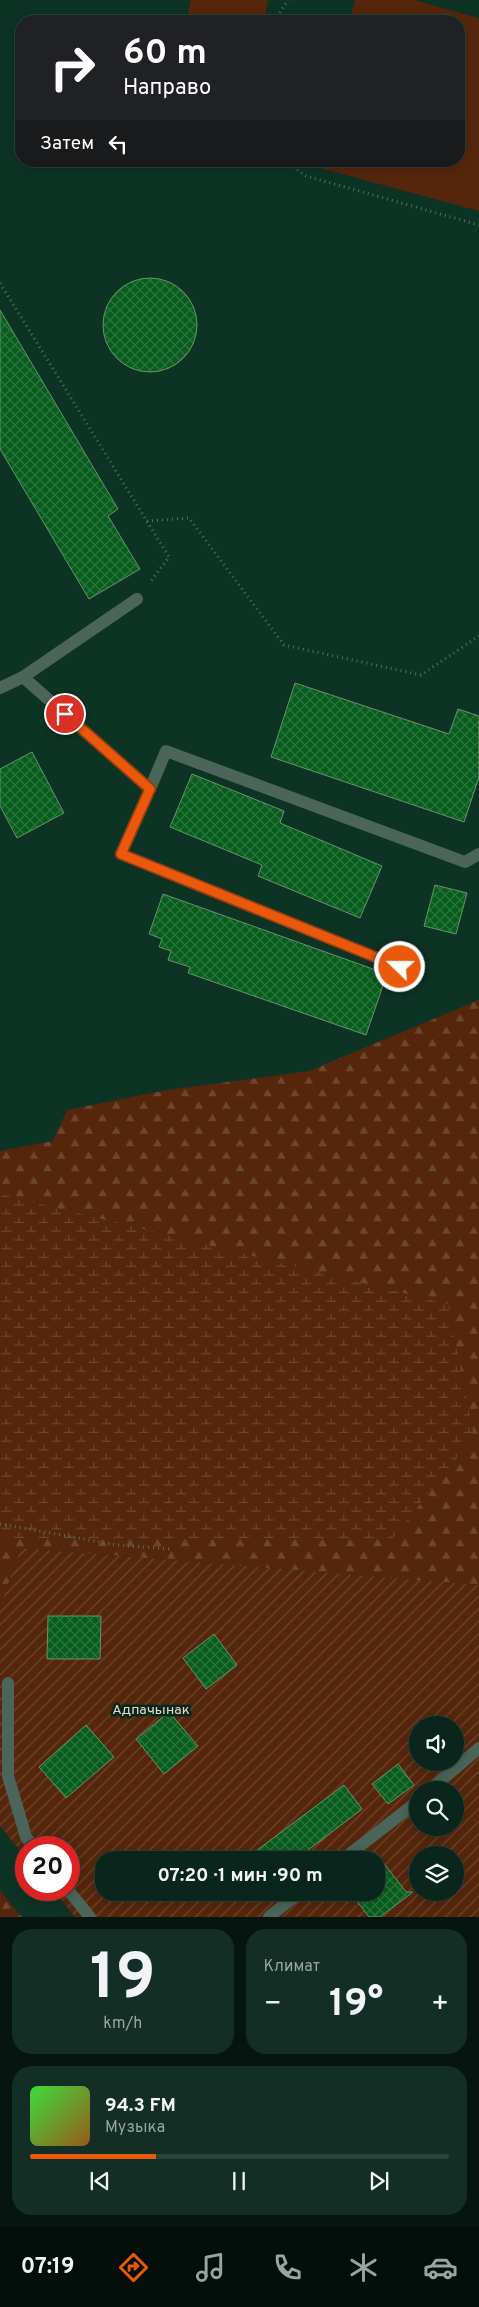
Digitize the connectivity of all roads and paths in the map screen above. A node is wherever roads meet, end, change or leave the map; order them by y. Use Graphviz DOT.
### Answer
graph roads {
  1 [pos="288,0"];
  2 [pos="278,15"];
  3 [pos="293,167"];
  4 [pos="479,225"];
  5 [pos="0,283"];
  6 [pos="147,521"];
  7 [pos="137,600"];
  8 [pos="479,636"];
  9 [pos="23,677"];
  10 [pos="0,688"];
  11 [pos="150,789"];
  12 [pos="479,854"];
  13 [pos="400,967"];
  14 [pos="0,1524"];
  15 [pos="172,1549"];
  16 [pos="8,1683"];
  17 [pos="479,1748"];
  18 [pos="440,1781"];
  19 [pos="409,1807"];
  20 [pos="26,1836"];
  21 [pos="353,1851"];
  22 [pos="77,1901"];
  23 [pos="289,1901"];
  24 [pos="90,1917"];
  25 [pos="269,1917"];
  1 -- 2 [label="path"];
  3 -- 4 [label="path"];
  5 -- 6 [label="path"];
  6 -- 7 [label="path"];
  6 -- 8 [label="path"];
  7 -- 9 [label="street"];
  9 -- 10 [label="street"];
  9 -- 11 [label="street"];
  11 -- 12 [label="street"];
  11 -- 13 [label="street"];
  14 -- 15 [label="path"];
  16 -- 20 [label="street"];
  17 -- 18 [label="street"];
  19 -- 21 [label="street"];
  22 -- 24 [label="street"];
  23 -- 25 [label="street"];
}
